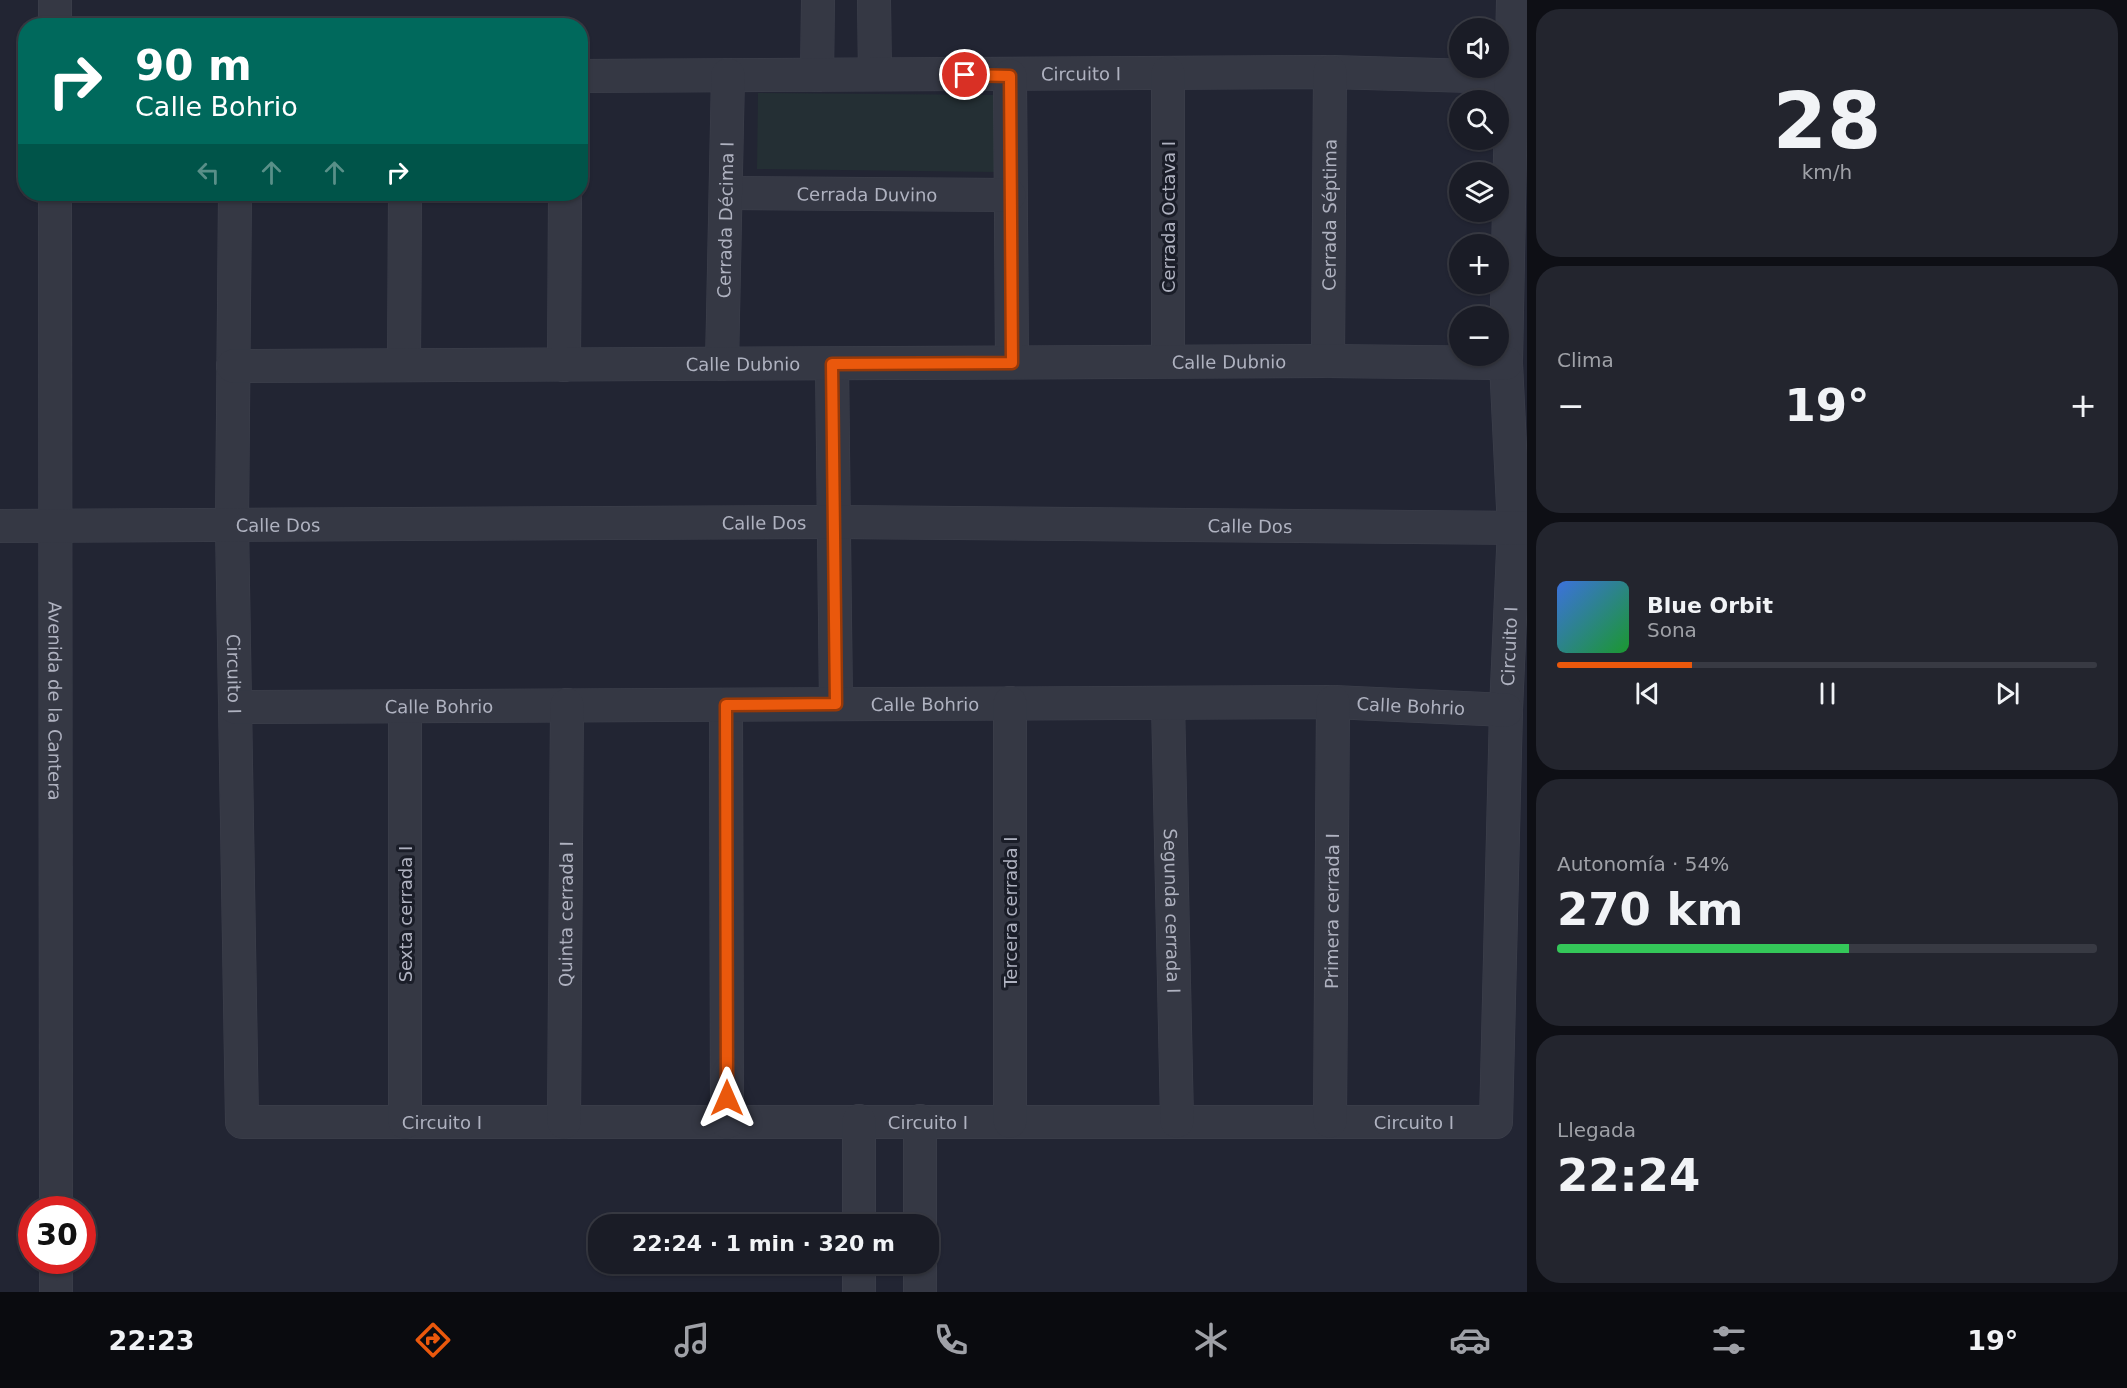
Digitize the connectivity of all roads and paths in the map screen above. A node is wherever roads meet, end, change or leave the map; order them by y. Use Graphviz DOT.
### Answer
graph roads {
  1 [pos="54,0"];
  2 [pos="818,0"];
  3 [pos="874,0"];
  4 [pos="1513,0"];
  5 [pos="55,18"];
  6 [pos="1330,72"];
  7 [pos="1168,73"];
  8 [pos="875,74"];
  9 [pos="728,75"];
  10 [pos="817,75"];
  11 [pos="1449,75"];
  12 [pos="588,76"];
  13 [pos="1010,76"];
  14 [pos="1509,77"];
  15 [pos="1509,78"];
  16 [pos="726,193"];
  17 [pos="1009,195"];
  18 [pos="55,201"];
  19 [pos="235,201"];
  20 [pos="405,201"];
  21 [pos="565,201"];
  22 [pos="1507,306"];
  23 [pos="1168,361"];
  24 [pos="1328,361"];
  25 [pos="1449,362"];
  26 [pos="1012,363"];
  27 [pos="564,364"];
  28 [pos="722,364"];
  29 [pos="832,364"];
  30 [pos="404,365"];
  31 [pos="233,366"];
  32 [pos="1506,366"];
  33 [pos="835,522"];
  34 [pos="232,525"];
  35 [pos="0,526"];
  36 [pos="57,526"];
  37 [pos="1521,528"];
  38 [pos="1333,702"];
  39 [pos="1010,703"];
  40 [pos="1168,703"];
  41 [pos="836,704"];
  42 [pos="567,705"];
  43 [pos="726,705"];
  44 [pos="405,706"];
  45 [pos="235,707"];
  46 [pos="1506,710"];
  47 [pos="1330,1120"];
  48 [pos="859,1121"];
  49 [pos="920,1121"];
  50 [pos="1010,1121"];
  51 [pos="1177,1121"];
  52 [pos="405,1122"];
  53 [pos="564,1122"];
  54 [pos="727,1122"];
  55 [pos="56,1196"];
  56 [pos="859,1214"];
  57 [pos="920,1214"];
  58 [pos="56,1274"];
  59 [pos="859,1274"];
  60 [pos="920,1274"];
  61 [pos="56,1292"];
  62 [pos="859,1292"];
  63 [pos="920,1292"];
  1 -- 5 [label="street"];
  2 -- 10 [label="street"];
  3 -- 8 [label="street"];
  4 -- 14 [label="street, Circuito I"];
  6 -- 7 [label="street, Circuito I"];
  6 -- 11 [label="street, Circuito I"];
  6 -- 24 [label="street, Cerrada Séptima"];
  7 -- 13 [label="street, Circuito I"];
  7 -- 23 [label="street, Cerrada Octava I"];
  8 -- 10 [label="street, Circuito I"];
  8 -- 13 [label="street, Circuito I"];
  9 -- 10 [label="street, Circuito I"];
  9 -- 12 [label="street, Circuito I"];
  9 -- 16 [label="street, Cerrada Décima I"];
  13 -- 17 [label="street"];
  15 -- 22 [label="street, Circuito I"];
  16 -- 17 [label="street, Cerrada Duvino"];
  16 -- 28 [label="street, Cerrada Décima I"];
  17 -- 26 [label="street"];
  18 -- 36 [label="street, Avenida de la Cantera"];
  19 -- 31 [label="street, Circuito I"];
  20 -- 30 [label="street"];
  21 -- 27 [label="street"];
  23 -- 24 [label="street, Calle Dubnio"];
  23 -- 26 [label="street, Calle Dubnio"];
  24 -- 25 [label="street, Calle Dubnio"];
  26 -- 29 [label="street, Calle Dubnio"];
  27 -- 28 [label="street, Calle Dubnio"];
  27 -- 30 [label="street, Calle Dubnio"];
  28 -- 29 [label="street, Calle Dubnio"];
  29 -- 33 [label="street"];
  30 -- 31 [label="street, Calle Dubnio"];
  31 -- 34 [label="street, Circuito I"];
  32 -- 37 [label="street, Circuito I"];
  33 -- 34 [label="street, Calle Dos"];
  33 -- 37 [label="street, Calle Dos"];
  33 -- 41 [label="street"];
  34 -- 36 [label="street, Calle Dos"];
  34 -- 45 [label="street, Circuito I"];
  35 -- 36 [label="street, Calle Dos"];
  36 -- 55 [label="street, Avenida de la Cantera"];
  37 -- 46 [label="street, Circuito I"];
  38 -- 40 [label="street, Calle Bohrio"];
  38 -- 46 [label="street, Calle Bohrio"];
  38 -- 47 [label="street, Primera cerrada I"];
  39 -- 40 [label="street, Calle Bohrio"];
  39 -- 41 [label="street, Calle Bohrio"];
  39 -- 50 [label="street, Tercera cerrada I"];
  40 -- 51 [label="street, Segunda cerrada I"];
  41 -- 43 [label="street, Calle Bohrio"];
  42 -- 43 [label="street, Calle Bohrio"];
  42 -- 44 [label="street, Calle Bohrio"];
  42 -- 53 [label="street, Quinta cerrada I"];
  43 -- 54 [label="street"];
  44 -- 45 [label="street, Calle Bohrio"];
  44 -- 52 [label="street, Sexta cerrada I"];
  45 -- 52 [label="street, Circuito I"];
  46 -- 47 [label="street, Circuito I"];
  47 -- 51 [label="street, Circuito I"];
  48 -- 49 [label="street, Circuito I"];
  48 -- 54 [label="street, Circuito I"];
  48 -- 56 [label="street"];
  49 -- 50 [label="street, Circuito I"];
  49 -- 57 [label="street"];
  50 -- 51 [label="street, Circuito I"];
  52 -- 53 [label="street, Circuito I"];
  53 -- 54 [label="street, Circuito I"];
  58 -- 61 [label="street"];
  59 -- 62 [label="street"];
  60 -- 63 [label="street"];
}
